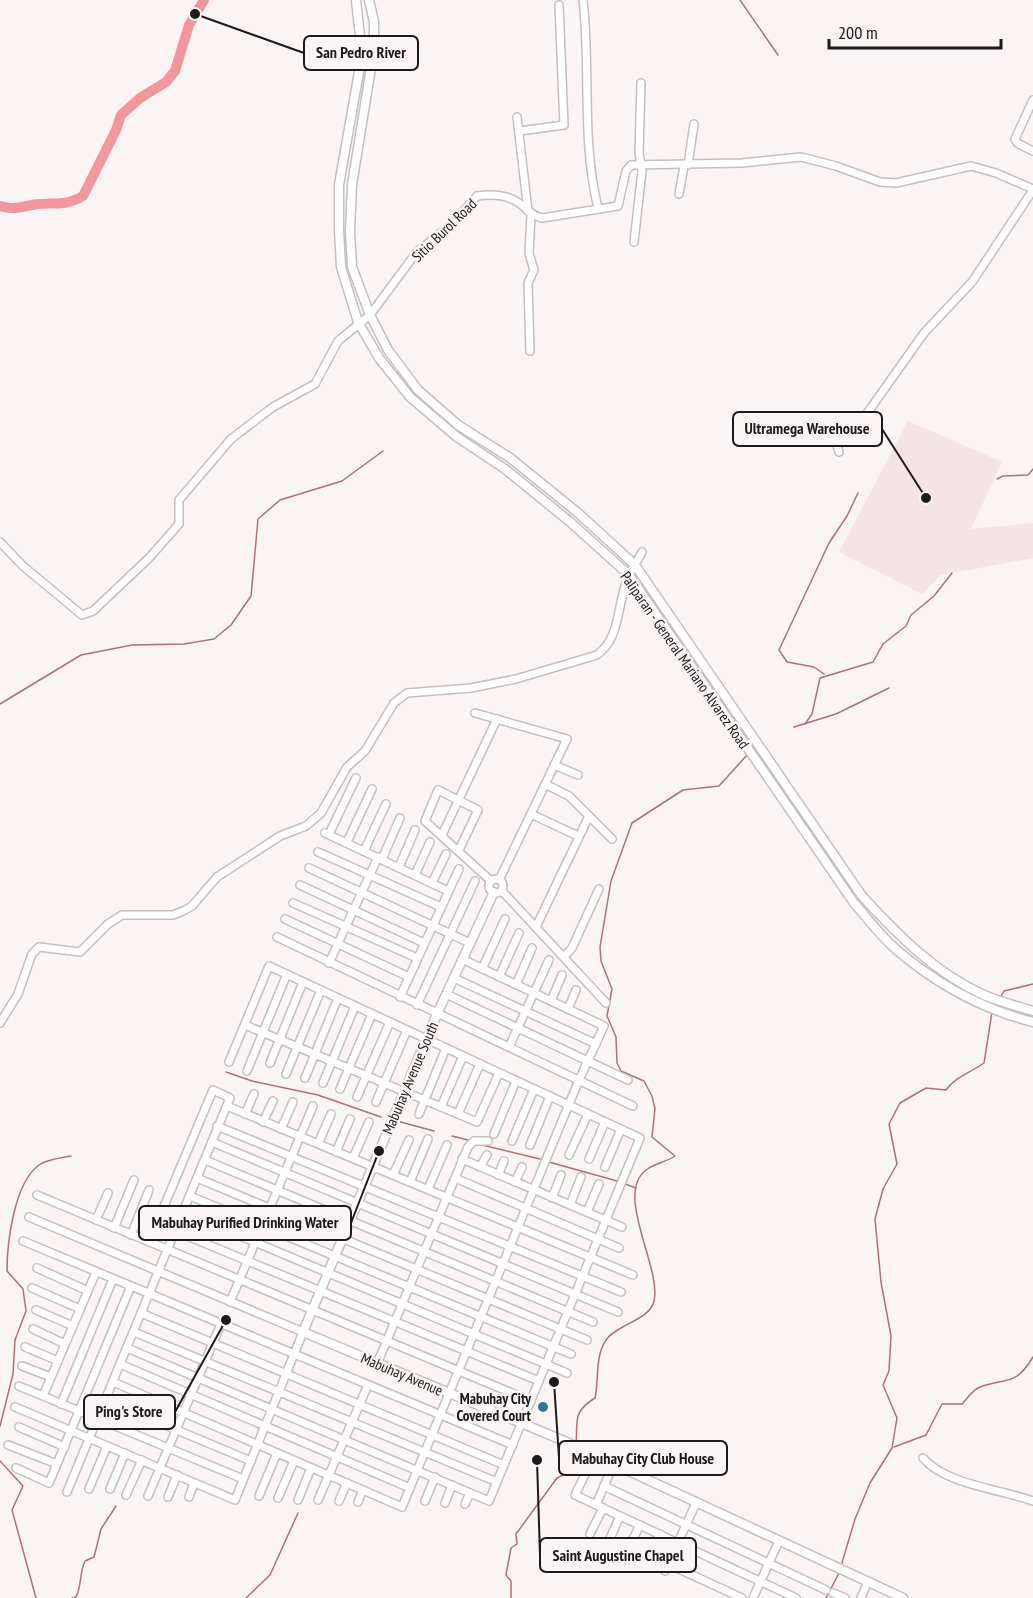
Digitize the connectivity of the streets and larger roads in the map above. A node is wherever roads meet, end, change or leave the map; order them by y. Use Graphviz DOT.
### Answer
graph roads {
  1 [pos="356,0"];
  2 [pos="369,0"];
  3 [pos="583,0"];
  4 [pos="559,5"];
  5 [pos="641,83"];
  6 [pos="1033,100"];
  7 [pos="517,117"];
  8 [pos="694,124"];
  9 [pos="520,131"];
  10 [pos="1033,151"];
  11 [pos="640,164"];
  12 [pos="686,166"];
  13 [pos="1033,189"];
  14 [pos="679,194"];
  15 [pos="598,208"];
  16 [pos="529,213"];
  17 [pos="634,242"];
  18 [pos="370,315"];
  19 [pos="358,322"];
  20 [pos="531,351"];
  21 [pos="839,452"];
  22 [pos="0,542"];
  23 [pos="642,552"];
  24 [pos="635,565"];
  25 [pos="629,575"];
  26 [pos="475,713"];
  27 [pos="497,719"];
  28 [pos="554,765"];
  29 [pos="578,775"];
  30 [pos="356,778"];
  31 [pos="545,784"];
  32 [pos="372,789"];
  33 [pos="459,800"];
  34 [pos="386,804"];
  35 [pos="531,814"];
  36 [pos="589,816"];
  37 [pos="400,818"];
  38 [pos="415,830"];
  39 [pos="442,835"];
  40 [pos="578,836"];
  41 [pos="612,839"];
  42 [pos="347,842"];
  43 [pos="430,842"];
  44 [pos="459,850"];
  45 [pos="364,851"];
  46 [pos="318,852"];
  47 [pos="446,854"];
  48 [pos="380,858"];
  49 [pos="399,867"];
  50 [pos="309,868"];
  51 [pos="459,869"];
  52 [pos="415,875"];
  53 [pos="369,876"];
  54 [pos="495,880"];
  55 [pos="475,881"];
  56 [pos="432,883"];
  57 [pos="300,885"];
  58 [pos="598,889"];
  59 [pos="448,891"];
  60 [pos="498,892"];
  61 [pos="362,893"];
  62 [pos="293,903"];
  63 [pos="441,907"];
  64 [pos="353,910"];
  65 [pos="505,918"];
  66 [pos="285,919"];
  67 [pos="432,926"];
  68 [pos="346,927"];
  69 [pos="536,927"];
  70 [pos="519,933"];
  71 [pos="450,934"];
  72 [pos="277,937"];
  73 [pos="424,943"];
  74 [pos="470,943"];
  75 [pos="338,944"];
  76 [pos="532,948"];
  77 [pos="564,957"];
  78 [pos="417,958"];
  79 [pos="462,959"];
  80 [pos="549,960"];
  81 [pos="329,963"];
  82 [pos="482,969"];
  83 [pos="287,974"];
  84 [pos="562,975"];
  85 [pos="409,977"];
  86 [pos="500,977"];
  87 [pos="454,978"];
  88 [pos="303,982"];
  89 [pos="516,985"];
  90 [pos="321,990"];
  91 [pos="576,990"];
  92 [pos="533,993"];
  93 [pos="446,994"];
  94 [pos="400,997"];
  95 [pos="338,998"];
  96 [pos="550,1001"];
  97 [pos="606,1003"];
  98 [pos="417,1005"];
  99 [pos="355,1006"];
  100 [pos="568,1009"];
  101 [pos="525,1011"];
  102 [pos="1033,1011"];
  103 [pos="372,1014"];
  104 [pos="437,1014"];
  105 [pos="390,1022"];
  106 [pos="1031,1022"];
  107 [pos="0,1023"];
  108 [pos="245,1025"];
  109 [pos="518,1029"];
  110 [pos="407,1030"];
  111 [pos="263,1033"];
  112 [pos="426,1039"];
  113 [pos="280,1040"];
  114 [pos="596,1044"];
  115 [pos="297,1047"];
  116 [pos="509,1047"];
  117 [pos="446,1048"];
  118 [pos="314,1054"];
  119 [pos="463,1056"];
  120 [pos="588,1061"];
  121 [pos="230,1062"];
  122 [pos="332,1062"];
  123 [pos="270,1063"];
  124 [pos="480,1064"];
  125 [pos="349,1069"];
  126 [pos="247,1071"];
  127 [pos="499,1073"];
  128 [pos="286,1074"];
  129 [pos="366,1076"];
  130 [pos="304,1078"];
  131 [pos="579,1080"];
  132 [pos="628,1080"];
  133 [pos="516,1081"];
  134 [pos="323,1083"];
  135 [pos="384,1084"];
  136 [pos="340,1089"];
  137 [pos="534,1089"];
  138 [pos="404,1092"];
  139 [pos="254,1094"];
  140 [pos="357,1096"];
  141 [pos="550,1096"];
  142 [pos="424,1100"];
  143 [pos="273,1101"];
  144 [pos="293,1102"];
  145 [pos="376,1102"];
  146 [pos="569,1105"];
  147 [pos="313,1106"];
  148 [pos="633,1106"];
  149 [pos="227,1107"];
  150 [pos="441,1107"];
  151 [pos="245,1114"];
  152 [pos="331,1114"];
  153 [pos="419,1114"];
  154 [pos="458,1114"];
  155 [pos="588,1114"];
  156 [pos="350,1119"];
  157 [pos="263,1122"];
  158 [pos="369,1122"];
  159 [pos="605,1122"];
  160 [pos="217,1126"];
  161 [pos="281,1129"];
  162 [pos="621,1129"];
  163 [pos="494,1134"];
  164 [pos="299,1136"];
  165 [pos="428,1139"];
  166 [pos="409,1140"];
  167 [pos="488,1141"];
  168 [pos="512,1141"];
  169 [pos="212,1142"];
  170 [pos="318,1144"];
  171 [pos="447,1145"];
  172 [pos="530,1145"];
  173 [pos="336,1152"];
  174 [pos="290,1155"];
  175 [pos="487,1155"];
  176 [pos="569,1155"];
  177 [pos="353,1158"];
  178 [pos="589,1159"];
  179 [pos="205,1160"];
  180 [pos="462,1160"];
  181 [pos="504,1161"];
  182 [pos="373,1167"];
  183 [pos="480,1167"];
  184 [pos="522,1167"];
  185 [pos="605,1167"];
  186 [pos="284,1174"];
  187 [pos="393,1175"];
  188 [pos="498,1175"];
  189 [pos="561,1175"];
  190 [pos="581,1177"];
  191 [pos="197,1178"];
  192 [pos="454,1178"];
  193 [pos="134,1180"];
  194 [pos="410,1182"];
  195 [pos="515,1182"];
  196 [pos="599,1184"];
  197 [pos="364,1188"];
  198 [pos="428,1189"];
  199 [pos="149,1190"];
  200 [pos="277,1190"];
  201 [pos="534,1190"];
  202 [pos="108,1193"];
  203 [pos="37,1195"];
  204 [pos="190,1196"];
  205 [pos="446,1197"];
  206 [pos="552,1198"];
  207 [pos="357,1204"];
  208 [pos="570,1205"];
  209 [pos="269,1208"];
  210 [pos="527,1208"];
  211 [pos="183,1212"];
  212 [pos="587,1212"];
  213 [pos="439,1216"];
  214 [pos="29,1217"];
  215 [pos="96,1220"];
  216 [pos="605,1220"];
  217 [pos="351,1221"];
  218 [pos="262,1225"];
  219 [pos="519,1227"];
  220 [pos="621,1227"];
  221 [pos="114,1228"];
  222 [pos="175,1231"];
  223 [pos="131,1235"];
  224 [pos="431,1235"];
  225 [pos="598,1238"];
  226 [pos="343,1239"];
  227 [pos="23,1241"];
  228 [pos="149,1242"];
  229 [pos="254,1243"];
  230 [pos="511,1246"];
  231 [pos="620,1248"];
  232 [pos="167,1250"];
  233 [pos="424,1251"];
  234 [pos="335,1256"];
  235 [pos="590,1257"];
  236 [pos="247,1261"];
  237 [pos="503,1264"];
  238 [pos="37,1268"];
  239 [pos="416,1269"];
  240 [pos="96,1272"];
  241 [pos="158,1272"];
  242 [pos="328,1273"];
  243 [pos="633,1275"];
  244 [pos="582,1276"];
  245 [pos="113,1279"];
  246 [pos="239,1280"];
  247 [pos="496,1281"];
  248 [pos="131,1286"];
  249 [pos="409,1286"];
  250 [pos="32,1288"];
  251 [pos="88,1291"];
  252 [pos="320,1291"];
  253 [pos="621,1292"];
  254 [pos="149,1294"];
  255 [pos="575,1294"];
  256 [pos="489,1298"];
  257 [pos="230,1302"];
  258 [pos="402,1304"];
  259 [pos="80,1309"];
  260 [pos="36,1310"];
  261 [pos="312,1310"];
  262 [pos="568,1311"];
  263 [pos="618,1312"];
  264 [pos="141,1313"];
  265 [pos="481,1316"];
  266 [pos="395,1321"];
  267 [pos="593,1322"];
  268 [pos="221,1324"];
  269 [pos="73,1326"];
  270 [pos="561,1328"];
  271 [pos="33,1329"];
  272 [pos="134,1332"];
  273 [pos="303,1332"];
  274 [pos="474,1333"];
  275 [pos="586,1340"];
  276 [pos="386,1341"];
  277 [pos="213,1343"];
  278 [pos="65,1344"];
  279 [pos="554,1346"];
  280 [pos="25,1347"];
  281 [pos="127,1348"];
  282 [pos="466,1351"];
  283 [pos="294,1354"];
  284 [pos="572,1354"];
  285 [pos="206,1360"];
  286 [pos="58,1361"];
  287 [pos="120,1364"];
  288 [pos="377,1364"];
  289 [pos="546,1365"];
  290 [pos="22,1366"];
  291 [pos="458,1371"];
  292 [pos="567,1373"];
  293 [pos="286,1374"];
  294 [pos="198,1376"];
  295 [pos="51,1377"];
  296 [pos="539,1381"];
  297 [pos="113,1382"];
  298 [pos="368,1385"];
  299 [pos="19,1386"];
  300 [pos="279,1391"];
  301 [pos="449,1393"];
  302 [pos="191,1394"];
  303 [pos="43,1396"];
  304 [pos="105,1400"];
  305 [pos="531,1401"];
  306 [pos="61,1404"];
  307 [pos="360,1405"];
  308 [pos="15,1407"];
  309 [pos="272,1409"];
  310 [pos="80,1411"];
  311 [pos="183,1413"];
  312 [pos="440,1415"];
  313 [pos="98,1418"];
  314 [pos="353,1422"];
  315 [pos="522,1423"];
  316 [pos="19,1426"];
  317 [pos="266,1426"];
  318 [pos="72,1430"];
  319 [pos="176,1430"];
  320 [pos="432,1435"];
  321 [pos="89,1438"];
  322 [pos="345,1440"];
  323 [pos="8,1444"];
  324 [pos="257,1445"];
  325 [pos="513,1445"];
  326 [pos="107,1446"];
  327 [pos="65,1447"];
  328 [pos="169,1448"];
  329 [pos="425,1452"];
  330 [pos="125,1453"];
  331 [pos="277,1453"];
  332 [pos="594,1456"];
  333 [pos="338,1458"];
  334 [pos="923,1458"];
  335 [pos="141,1460"];
  336 [pos="251,1461"];
  337 [pos="294,1461"];
  338 [pos="57,1464"];
  339 [pos="504,1465"];
  340 [pos="613,1465"];
  341 [pos="16,1468"];
  342 [pos="160,1468"];
  343 [pos="311,1468"];
  344 [pos="417,1469"];
  345 [pos="177,1475"];
  346 [pos="329,1476"];
  347 [pos="435,1477"];
  348 [pos="243,1479"];
  349 [pos="497,1482"];
  350 [pos="194,1483"];
  351 [pos="346,1483"];
  352 [pos="452,1485"];
  353 [pos="604,1486"];
  354 [pos="410,1488"];
  355 [pos="89,1489"];
  356 [pos="110,1489"];
  357 [pos="363,1491"];
  358 [pos="67,1492"];
  359 [pos="470,1493"];
  360 [pos="126,1495"];
  361 [pos="148,1496"];
  362 [pos="259,1496"];
  363 [pos="168,1497"];
  364 [pos="189,1497"];
  365 [pos="278,1498"];
  366 [pos="298,1500"];
  367 [pos="318,1500"];
  368 [pos="339,1501"];
  369 [pos="425,1501"];
  370 [pos="1033,1501"];
  371 [pos="358,1502"];
  372 [pos="445,1503"];
  373 [pos="696,1503"];
  374 [pos="465,1504"];
  375 [pos="599,1506"];
  376 [pos="620,1516"];
  377 [pos="686,1524"];
  378 [pos="640,1525"];
  379 [pos="590,1534"];
  380 [pos="660,1534"];
  381 [pos="779,1541"];
  382 [pos="608,1543"];
  383 [pos="631,1543"];
  384 [pos="678,1543"];
  385 [pos="647,1562"];
  386 [pos="769,1563"];
  387 [pos="761,1581"];
  388 [pos="868,1581"];
  389 [pos="742,1598"];
  390 [pos="753,1598"];
  391 [pos="796,1598"];
  392 [pos="845,1598"];
  393 [pos="861,1598"];
  394 [pos="903,1598"];
  1 -- 19 [label="street, Paliparan - General Mariano Alvarez Road"];
  2 -- 18 [label="street, Paliparan - General Mariano Alvarez Road"];
  3 -- 15 [label="street"];
  4 -- 9 [label="street"];
  5 -- 11 [label="street"];
  6 -- 10 [label="street"];
  7 -- 9 [label="street"];
  8 -- 12 [label="street"];
  9 -- 16 [label="street"];
  11 -- 12 [label="street"];
  11 -- 15 [label="street"];
  11 -- 17 [label="street"];
  12 -- 13 [label="street"];
  12 -- 14 [label="street"];
  13 -- 21 [label="street"];
  15 -- 16 [label="street"];
  16 -- 18 [label="street, Sitio Burol Road"];
  16 -- 20 [label="street"];
  18 -- 19 [label="street, Sitio Burol Road"];
  18 -- 24 [label="street, Paliparan - General Mariano Alvarez Road"];
  19 -- 22 [label="street, Sitio Burol Road"];
  19 -- 25 [label="street, Paliparan - General Mariano Alvarez Road"];
  23 -- 24 [label="street"];
  24 -- 25 [label="street"];
  24 -- 102 [label="street, Paliparan - General Mariano Alvarez Road"];
  25 -- 106 [label="street, Paliparan - General Mariano Alvarez Road"];
  25 -- 107 [label="street"];
  26 -- 27 [label="street"];
  27 -- 28 [label="street"];
  27 -- 33 [label="street"];
  28 -- 29 [label="street"];
  28 -- 31 [label="street"];
  30 -- 42 [label="street"];
  31 -- 35 [label="street"];
  31 -- 36 [label="street"];
  32 -- 42 [label="street"];
  33 -- 39 [label="street"];
  33 -- 39 [label="street"];
  33 -- 44 [label="street"];
  34 -- 45 [label="street"];
  35 -- 40 [label="street"];
  35 -- 54 [label="street"];
  36 -- 40 [label="street"];
  36 -- 41 [label="street"];
  37 -- 48 [label="street"];
  38 -- 49 [label="street"];
  39 -- 44 [label="street"];
  40 -- 69 [label="street"];
  42 -- 45 [label="street"];
  43 -- 52 [label="street"];
  44 -- 54 [label="street"];
  45 -- 48 [label="street"];
  46 -- 53 [label="street"];
  47 -- 56 [label="street"];
  48 -- 49 [label="street"];
  48 -- 53 [label="street"];
  49 -- 52 [label="street"];
  50 -- 61 [label="street"];
  51 -- 59 [label="street"];
  52 -- 56 [label="street"];
  53 -- 61 [label="street"];
  53 -- 63 [label="street"];
  54 -- 60 [label="street"];
  54 -- 60 [label="street"];
  55 -- 71 [label="street"];
  56 -- 59 [label="street"];
  57 -- 64 [label="street"];
  58 -- 77 [label="street"];
  59 -- 63 [label="street"];
  60 -- 69 [label="street"];
  60 -- 74 [label="street, Mabuhay Avenue South"];
  61 -- 64 [label="street"];
  61 -- 67 [label="street"];
  62 -- 68 [label="street"];
  63 -- 67 [label="street"];
  64 -- 68 [label="street"];
  64 -- 73 [label="street"];
  65 -- 82 [label="street"];
  66 -- 75 [label="street"];
  67 -- 71 [label="street"];
  67 -- 73 [label="street"];
  68 -- 75 [label="street"];
  68 -- 78 [label="street"];
  69 -- 77 [label="street"];
  70 -- 86 [label="street"];
  71 -- 74 [label="street"];
  71 -- 98 [label="street"];
  72 -- 81 [label="street"];
  73 -- 78 [label="street"];
  74 -- 79 [label="street, Mabuhay Avenue South"];
  75 -- 81 [label="street"];
  75 -- 85 [label="street"];
  76 -- 89 [label="street"];
  77 -- 97 [label="street"];
  78 -- 85 [label="street"];
  79 -- 82 [label="street"];
  79 -- 87 [label="street, Mabuhay Avenue South"];
  80 -- 92 [label="street"];
  81 -- 94 [label="street"];
  82 -- 86 [label="street"];
  83 -- 88 [label="street"];
  83 -- 108 [label="street"];
  83 -- 111 [label="street"];
  84 -- 96 [label="street"];
  85 -- 94 [label="street"];
  86 -- 89 [label="street"];
  87 -- 93 [label="street, Mabuhay Avenue South"];
  87 -- 101 [label="street"];
  88 -- 90 [label="street"];
  88 -- 113 [label="street"];
  89 -- 92 [label="street"];
  90 -- 95 [label="street"];
  90 -- 115 [label="street"];
  91 -- 100 [label="street"];
  92 -- 96 [label="street"];
  92 -- 101 [label="street"];
  93 -- 104 [label="street, Mabuhay Avenue South"];
  93 -- 109 [label="street"];
  94 -- 98 [label="street"];
  95 -- 99 [label="street"];
  95 -- 118 [label="street"];
  96 -- 100 [label="street"];
  98 -- 104 [label="street"];
  99 -- 103 [label="street"];
  99 -- 122 [label="street"];
  100 -- 114 [label="street"];
  101 -- 109 [label="street"];
  101 -- 114 [label="street"];
  103 -- 105 [label="street"];
  103 -- 125 [label="street"];
  104 -- 112 [label="street, Mabuhay Avenue South"];
  104 -- 116 [label="street"];
  105 -- 110 [label="street"];
  105 -- 129 [label="street"];
  108 -- 111 [label="street"];
  108 -- 121 [label="street"];
  109 -- 116 [label="street"];
  109 -- 120 [label="street"];
  110 -- 112 [label="street"];
  110 -- 135 [label="street"];
  111 -- 113 [label="street"];
  111 -- 126 [label="street"];
  112 -- 117 [label="street"];
  112 -- 138 [label="street, Mabuhay Avenue South"];
  113 -- 115 [label="street"];
  113 -- 123 [label="street"];
  114 -- 120 [label="street"];
  115 -- 118 [label="street"];
  115 -- 128 [label="street"];
  116 -- 131 [label="street"];
  117 -- 119 [label="street"];
  117 -- 142 [label="street"];
  118 -- 122 [label="street"];
  118 -- 130 [label="street"];
  119 -- 124 [label="street"];
  119 -- 150 [label="street"];
  120 -- 131 [label="street"];
  120 -- 132 [label="street"];
  122 -- 125 [label="street"];
  122 -- 134 [label="street"];
  124 -- 127 [label="street"];
  124 -- 154 [label="street"];
  125 -- 129 [label="street"];
  125 -- 136 [label="street"];
  127 -- 133 [label="street"];
  127 -- 154 [label="street"];
  129 -- 135 [label="street"];
  129 -- 140 [label="street"];
  131 -- 146 [label="street"];
  131 -- 148 [label="street"];
  133 -- 137 [label="street"];
  133 -- 163 [label="street"];
  135 -- 138 [label="street"];
  135 -- 145 [label="street"];
  137 -- 141 [label="street"];
  137 -- 168 [label="street"];
  138 -- 142 [label="street"];
  138 -- 182 [label="street, Mabuhay Avenue South"];
  139 -- 151 [label="street"];
  141 -- 146 [label="street"];
  141 -- 172 [label="street"];
  142 -- 150 [label="street"];
  142 -- 153 [label="street"];
  143 -- 157 [label="street"];
  144 -- 161 [label="street"];
  146 -- 155 [label="street"];
  146 -- 201 [label="street"];
  147 -- 164 [label="street"];
  149 -- 151 [label="street"];
  149 -- 160 [label="street"];
  149 -- 228 [label="street"];
  150 -- 154 [label="street"];
  151 -- 157 [label="street"];
  152 -- 170 [label="street"];
  155 -- 159 [label="street"];
  155 -- 176 [label="street"];
  156 -- 173 [label="street"];
  157 -- 161 [label="street"];
  158 -- 177 [label="street"];
  159 -- 162 [label="street"];
  159 -- 178 [label="street"];
  160 -- 169 [label="street"];
  160 -- 174 [label="street"];
  161 -- 164 [label="street"];
  162 -- 185 [label="street"];
  162 -- 216 [label="street"];
  164 -- 170 [label="street"];
  164 -- 174 [label="street"];
  165 -- 194 [label="street"];
  166 -- 187 [label="street"];
  167 -- 180 [label="street"];
  169 -- 179 [label="street"];
  169 -- 186 [label="street"];
  170 -- 173 [label="street"];
  171 -- 198 [label="street"];
  173 -- 177 [label="street"];
  174 -- 186 [label="street"];
  174 -- 197 [label="street"];
  175 -- 183 [label="street"];
  177 -- 182 [label="street"];
  179 -- 191 [label="street"];
  179 -- 200 [label="street"];
  180 -- 183 [label="street"];
  180 -- 192 [label="street"];
  181 -- 188 [label="street"];
  182 -- 187 [label="street"];
  182 -- 197 [label="street, Mabuhay Avenue South"];
  183 -- 188 [label="street"];
  184 -- 195 [label="street"];
  186 -- 200 [label="street"];
  186 -- 207 [label="street"];
  187 -- 194 [label="street"];
  188 -- 195 [label="street"];
  189 -- 206 [label="street"];
  190 -- 208 [label="street"];
  191 -- 204 [label="street"];
  191 -- 209 [label="street"];
  192 -- 205 [label="street"];
  192 -- 210 [label="street"];
  193 -- 221 [label="street"];
  194 -- 198 [label="street"];
  195 -- 201 [label="street"];
  196 -- 212 [label="street"];
  197 -- 207 [label="street, Mabuhay Avenue South"];
  197 -- 213 [label="street"];
  198 -- 205 [label="street"];
  199 -- 223 [label="street"];
  200 -- 209 [label="street"];
  200 -- 217 [label="street"];
  201 -- 206 [label="street"];
  201 -- 210 [label="street"];
  202 -- 215 [label="street"];
  203 -- 215 [label="street"];
  204 -- 211 [label="street"];
  204 -- 218 [label="street"];
  205 -- 213 [label="street"];
  205 -- 219 [label="street"];
  206 -- 208 [label="street"];
  207 -- 217 [label="street, Mabuhay Avenue South"];
  207 -- 224 [label="street"];
  208 -- 212 [label="street"];
  209 -- 218 [label="street"];
  209 -- 226 [label="street"];
  210 -- 219 [label="street"];
  210 -- 225 [label="street"];
  211 -- 222 [label="street"];
  211 -- 229 [label="street"];
  212 -- 216 [label="street"];
  213 -- 224 [label="street"];
  213 -- 230 [label="street"];
  214 -- 241 [label="street, Mabuhay Avenue"];
  215 -- 221 [label="street"];
  216 -- 220 [label="street"];
  216 -- 225 [label="street"];
  217 -- 226 [label="street, Mabuhay Avenue South"];
  217 -- 233 [label="street"];
  218 -- 229 [label="street"];
  218 -- 234 [label="street"];
  219 -- 230 [label="street"];
  219 -- 235 [label="street"];
  221 -- 223 [label="street"];
  222 -- 232 [label="street"];
  222 -- 236 [label="street"];
  223 -- 228 [label="street"];
  224 -- 233 [label="street"];
  224 -- 237 [label="street"];
  225 -- 231 [label="street"];
  225 -- 235 [label="street"];
  226 -- 234 [label="street, Mabuhay Avenue South"];
  226 -- 239 [label="street"];
  227 -- 240 [label="street"];
  228 -- 232 [label="street"];
  229 -- 236 [label="street"];
  229 -- 242 [label="street"];
  230 -- 237 [label="street"];
  230 -- 244 [label="street"];
  232 -- 241 [label="street"];
  232 -- 246 [label="street"];
  233 -- 239 [label="street"];
  233 -- 247 [label="street"];
  234 -- 242 [label="street, Mabuhay Avenue South"];
  234 -- 249 [label="street"];
  235 -- 243 [label="street"];
  235 -- 244 [label="street"];
  236 -- 246 [label="street"];
  236 -- 252 [label="street"];
  237 -- 247 [label="street"];
  237 -- 255 [label="street"];
  238 -- 251 [label="street"];
  239 -- 249 [label="street"];
  239 -- 256 [label="street"];
  240 -- 245 [label="street"];
  240 -- 251 [label="street"];
  241 -- 254 [label="street"];
  241 -- 257 [label="street, Mabuhay Avenue"];
  242 -- 252 [label="street, Mabuhay Avenue South"];
  242 -- 258 [label="street"];
  244 -- 253 [label="street"];
  244 -- 255 [label="street"];
  245 -- 248 [label="street"];
  245 -- 306 [label="street"];
  246 -- 257 [label="street"];
  246 -- 261 [label="street"];
  247 -- 256 [label="street"];
  247 -- 262 [label="street"];
  248 -- 254 [label="street"];
  248 -- 310 [label="street"];
  249 -- 258 [label="street"];
  249 -- 265 [label="street"];
  250 -- 259 [label="street"];
  251 -- 259 [label="street"];
  252 -- 261 [label="street, Mabuhay Avenue South"];
  252 -- 266 [label="street"];
  254 -- 264 [label="street"];
  254 -- 268 [label="street"];
  255 -- 262 [label="street"];
  255 -- 263 [label="street"];
  256 -- 265 [label="street"];
  256 -- 270 [label="street"];
  257 -- 273 [label="street, Mabuhay Avenue"];
  258 -- 266 [label="street"];
  258 -- 274 [label="street"];
  259 -- 269 [label="street"];
  260 -- 269 [label="street"];
  261 -- 273 [label="street, Mabuhay Avenue South"];
  261 -- 276 [label="street"];
  262 -- 267 [label="street"];
  262 -- 270 [label="street"];
  264 -- 272 [label="street"];
  264 -- 277 [label="street"];
  265 -- 274 [label="street"];
  265 -- 279 [label="street"];
  266 -- 276 [label="street"];
  266 -- 282 [label="street"];
  268 -- 277 [label="street"];
  268 -- 283 [label="street"];
  269 -- 278 [label="street"];
  270 -- 275 [label="street"];
  270 -- 279 [label="street"];
  271 -- 278 [label="street"];
  272 -- 281 [label="street"];
  272 -- 285 [label="street"];
  273 -- 283 [label="street"];
  273 -- 288 [label="street, Mabuhay Avenue"];
  274 -- 282 [label="street"];
  274 -- 289 [label="street"];
  276 -- 288 [label="street"];
  276 -- 291 [label="street"];
  277 -- 285 [label="street"];
  277 -- 293 [label="street"];
  278 -- 286 [label="street"];
  279 -- 284 [label="street"];
  279 -- 289 [label="street"];
  280 -- 286 [label="street"];
  281 -- 287 [label="street"];
  281 -- 294 [label="street"];
  282 -- 291 [label="street"];
  282 -- 296 [label="street"];
  283 -- 293 [label="street"];
  283 -- 298 [label="street"];
  285 -- 294 [label="street"];
  285 -- 300 [label="street"];
  286 -- 295 [label="street"];
  287 -- 297 [label="street"];
  287 -- 302 [label="street"];
  288 -- 301 [label="street, Mabuhay Avenue"];
  289 -- 292 [label="street"];
  289 -- 296 [label="street"];
  290 -- 295 [label="street"];
  291 -- 301 [label="street"];
  291 -- 305 [label="street"];
  293 -- 300 [label="street"];
  293 -- 307 [label="street"];
  294 -- 302 [label="street"];
  294 -- 309 [label="street"];
  295 -- 303 [label="street"];
  296 -- 305 [label="street"];
  297 -- 304 [label="street"];
  297 -- 311 [label="street"];
  298 -- 307 [label="street"];
  298 -- 312 [label="street"];
  299 -- 303 [label="street"];
  300 -- 309 [label="street"];
  300 -- 314 [label="street"];
  301 -- 312 [label="street"];
  301 -- 315 [label="street, Mabuhay Avenue"];
  302 -- 311 [label="street"];
  302 -- 317 [label="street"];
  303 -- 306 [label="street"];
  304 -- 313 [label="street"];
  304 -- 319 [label="street"];
  305 -- 315 [label="street"];
  306 -- 310 [label="street"];
  307 -- 314 [label="street"];
  307 -- 320 [label="street"];
  308 -- 318 [label="street"];
  309 -- 317 [label="street"];
  309 -- 322 [label="street"];
  310 -- 313 [label="street"];
  310 -- 318 [label="street"];
  311 -- 319 [label="street"];
  311 -- 324 [label="street"];
  312 -- 320 [label="street"];
  312 -- 325 [label="street"];
  313 -- 321 [label="street"];
  313 -- 328 [label="street"];
  314 -- 322 [label="street"];
  314 -- 329 [label="street"];
  315 -- 325 [label="street"];
  315 -- 332 [label="street, Mabuhay Avenue"];
  316 -- 327 [label="street"];
  317 -- 324 [label="street"];
  317 -- 333 [label="street"];
  318 -- 321 [label="street"];
  318 -- 327 [label="street"];
  319 -- 328 [label="street"];
  319 -- 336 [label="street"];
  320 -- 329 [label="street"];
  320 -- 339 [label="street"];
  321 -- 326 [label="street"];
  321 -- 358 [label="street"];
  322 -- 333 [label="street"];
  322 -- 344 [label="street"];
  323 -- 338 [label="street"];
  324 -- 331 [label="street"];
  324 -- 336 [label="street"];
  325 -- 339 [label="street"];
  326 -- 330 [label="street"];
  326 -- 355 [label="street"];
  327 -- 338 [label="street"];
  328 -- 342 [label="street"];
  328 -- 348 [label="street"];
  329 -- 344 [label="street"];
  329 -- 349 [label="street"];
  330 -- 335 [label="street"];
  330 -- 356 [label="street"];
  331 -- 337 [label="street"];
  331 -- 362 [label="street"];
  332 -- 340 [label="street, Mabuhay Avenue"];
  332 -- 375 [label="street"];
  333 -- 346 [label="street"];
  333 -- 354 [label="street"];
  334 -- 370 [label="street"];
  335 -- 342 [label="street"];
  335 -- 360 [label="street"];
  336 -- 348 [label="street"];
  337 -- 343 [label="street"];
  337 -- 365 [label="street"];
  338 -- 341 [label="street"];
  339 -- 349 [label="street"];
  340 -- 353 [label="street"];
  340 -- 373 [label="street, Mabuhay Avenue"];
  342 -- 345 [label="street"];
  342 -- 361 [label="street"];
  343 -- 346 [label="street"];
  343 -- 366 [label="street"];
  344 -- 347 [label="street"];
  344 -- 354 [label="street"];
  345 -- 350 [label="street"];
  345 -- 363 [label="street"];
  346 -- 351 [label="street"];
  346 -- 367 [label="street"];
  347 -- 352 [label="street"];
  347 -- 369 [label="street"];
  348 -- 350 [label="street"];
  349 -- 359 [label="street"];
  350 -- 364 [label="street"];
  351 -- 357 [label="street"];
  351 -- 368 [label="street"];
  352 -- 359 [label="street"];
  352 -- 372 [label="street"];
  353 -- 375 [label="street"];
  353 -- 377 [label="street"];
  354 -- 357 [label="street"];
  357 -- 371 [label="street"];
  359 -- 374 [label="street"];
  373 -- 377 [label="street"];
  373 -- 381 [label="street, Mabuhay Avenue"];
  375 -- 376 [label="street"];
  375 -- 379 [label="street"];
  376 -- 378 [label="street"];
  376 -- 382 [label="street"];
  377 -- 384 [label="street"];
  377 -- 386 [label="street"];
  378 -- 380 [label="street"];
  378 -- 383 [label="street"];
  380 -- 384 [label="street"];
  380 -- 385 [label="street"];
  381 -- 386 [label="street"];
  381 -- 388 [label="street, Mabuhay Avenue"];
  384 -- 387 [label="street"];
  384 -- 389 [label="street"];
  386 -- 387 [label="street"];
  386 -- 392 [label="street"];
  387 -- 390 [label="street"];
  387 -- 391 [label="street"];
  388 -- 393 [label="street"];
  388 -- 394 [label="street, Mabuhay Avenue"];
}
